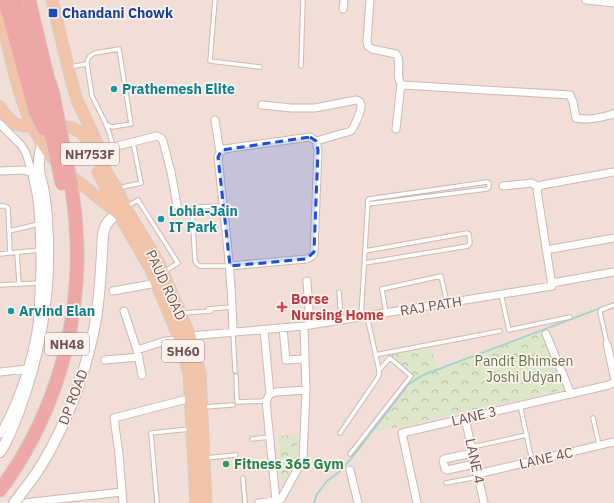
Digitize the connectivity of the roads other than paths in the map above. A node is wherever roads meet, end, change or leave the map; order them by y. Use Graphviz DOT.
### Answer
graph roads {
  1 [pos="3,0"];
  2 [pos="15,0"];
  3 [pos="29,0"];
  4 [pos="37,0"];
  5 [pos="52,0"];
  6 [pos="215,0"];
  7 [pos="303,0"];
  8 [pos="344,0"];
  9 [pos="370,0"];
  10 [pos="586,0"];
  11 [pos="614,3"];
  12 [pos="343,9"];
  13 [pos="0,11"];
  14 [pos="87,64"];
  15 [pos="301,66"];
  16 [pos="260,67"];
  17 [pos="68,68"];
  18 [pos="401,84"];
  19 [pos="42,97"];
  20 [pos="262,105"];
  21 [pos="0,107"];
  22 [pos="614,114"];
  23 [pos="215,120"];
  24 [pos="106,124"];
  25 [pos="0,125"];
  26 [pos="33,126"];
  27 [pos="396,129"];
  28 [pos="316,141"];
  29 [pos="42,142"];
  30 [pos="133,142"];
  31 [pos="113,146"];
  32 [pos="101,150"];
  33 [pos="220,152"];
  34 [pos="0,171"];
  35 [pos="614,172"];
  36 [pos="32,173"];
  37 [pos="67,184"];
  38 [pos="503,186"];
  39 [pos="538,187"];
  40 [pos="117,188"];
  41 [pos="368,204"];
  42 [pos="177,205"];
  43 [pos="0,206"];
  44 [pos="224,206"];
  45 [pos="122,210"];
  46 [pos="39,224"];
  47 [pos="10,231"];
  48 [pos="614,238"];
  49 [pos="40,250"];
  50 [pos="546,250"];
  51 [pos="365,251"];
  52 [pos="17,252"];
  53 [pos="10,253"];
  54 [pos="0,254"];
  55 [pos="365,263"];
  56 [pos="230,266"];
  57 [pos="163,272"];
  58 [pos="614,272"];
  59 [pos="307,281"];
  60 [pos="39,283"];
  61 [pos="19,284"];
  62 [pos="157,284"];
  63 [pos="552,284"];
  64 [pos="0,285"];
  65 [pos="112,291"];
  66 [pos="339,292"];
  67 [pos="501,294"];
  68 [pos="447,303"];
  69 [pos="614,305"];
  70 [pos="233,307"];
  71 [pos="41,308"];
  72 [pos="124,311"];
  73 [pos="180,313"];
  74 [pos="386,313"];
  75 [pos="364,316"];
  76 [pos="570,317"];
  77 [pos="341,320"];
  78 [pos="307,326"];
  79 [pos="283,328"];
  80 [pos="264,330"];
  81 [pos="500,331"];
  82 [pos="233,332"];
  83 [pos="546,334"];
  84 [pos="185,338"];
  85 [pos="607,344"];
  86 [pos="138,353"];
  87 [pos="375,354"];
  88 [pos="305,359"];
  89 [pos="105,360"];
  90 [pos="27,369"];
  91 [pos="379,370"];
  92 [pos="235,371"];
  93 [pos="0,372"];
  94 [pos="142,375"];
  95 [pos="236,376"];
  96 [pos="614,376"];
  97 [pos="614,382"];
  98 [pos="306,390"];
  99 [pos="270,394"];
  100 [pos="571,394"];
  101 [pos="191,398"];
  102 [pos="266,401"];
  103 [pos="233,405"];
  104 [pos="520,405"];
  105 [pos="202,408"];
  106 [pos="466,418"];
  107 [pos="593,418"];
  108 [pos="192,428"];
  109 [pos="1,431"];
  110 [pos="340,433"];
  111 [pos="527,435"];
  112 [pos="270,437"];
  113 [pos="252,439"];
  114 [pos="614,442"];
  115 [pos="600,445"];
  116 [pos="0,452"];
  117 [pos="471,452"];
  118 [pos="350,454"];
  119 [pos="236,455"];
  120 [pos="204,459"];
  121 [pos="532,461"];
  122 [pos="472,465"];
  123 [pos="350,470"];
  124 [pos="0,474"];
  125 [pos="478,476"];
  126 [pos="243,478"];
  127 [pos="446,483"];
  128 [pos="0,490"];
  129 [pos="122,492"];
  130 [pos="201,499"];
  131 [pos="280,501"];
  132 [pos="21,502"];
  133 [pos="123,503"];
  134 [pos="157,503"];
  135 [pos="245,503"];
  136 [pos="259,503"];
  137 [pos="358,503"];
  138 [pos="417,503"];
  139 [pos="484,503"];
  1 -- 19 [label="highway"];
  2 -- 19 [label="highway, NH48"];
  3 -- 19 [label="highway, NH48"];
  4 -- 19 [label="highway"];
  5 -- 17 [label="main road"];
  6 -- 16 [label="lane"];
  7 -- 15 [label="lane"];
  8 -- 12 [label="street"];
  9 -- 18 [label="street"];
  10 -- 11 [label="street"];
  13 -- 26 [label="main road"];
  14 -- 17 [label="lane"];
  14 -- 24 [label="lane"];
  14 -- 24 [label="lane"];
  17 -- 32 [label="main road"];
  18 -- 22 [label="street"];
  18 -- 27 [label="street"];
  19 -- 37 [label="highway, NH48, bridge"];
  19 -- 37 [label="highway, NH48, bridge"];
  20 -- 28 [label="street"];
  21 -- 26 [label="main road, PAUD ROAD / NH753F"];
  23 -- 33 [label="street"];
  24 -- 31 [label="lane"];
  25 -- 36 [label="street"];
  26 -- 29 [label="main road, PAUD ROAD"];
  26 -- 40 [label="main road, PAUD ROAD / NH753F"];
  26 -- 45 [label="main road, PAUD ROAD / NH753F"];
  28 -- 33 [label="street"];
  28 -- 56 [label="street"];
  29 -- 45 [label="main road, PAUD ROAD"];
  29 -- 71 [label="street"];
  30 -- 31 [label="street"];
  30 -- 40 [label="lane"];
  30 -- 42 [label="street"];
  31 -- 32 [label="street"];
  32 -- 40 [label="main road"];
  33 -- 44 [label="street"];
  34 -- 36 [label="street"];
  35 -- 39 [label="street"];
  36 -- 46 [label="street"];
  37 -- 124 [label="highway, NH48"];
  37 -- 128 [label="highway, NH48"];
  38 -- 39 [label="street"];
  39 -- 50 [label="street"];
  40 -- 45 [label="main road, PAUD ROAD / SH60"];
  41 -- 41 [label="lane"];
  41 -- 51 [label="lane"];
  43 -- 47 [label="lane"];
  44 -- 56 [label="street"];
  44 -- 56 [label="lane"];
  45 -- 57 [label="main road, PAUD ROAD / SH60"];
  45 -- 57 [label="lane"];
  45 -- 62 [label="main road, PAUD ROAD / SH60"];
  45 -- 132 [label="street, DP ROAD"];
  46 -- 47 [label="lane"];
  46 -- 49 [label="street"];
  47 -- 53 [label="lane"];
  48 -- 50 [label="street"];
  49 -- 52 [label="lane"];
  49 -- 60 [label="street"];
  50 -- 63 [label="street"];
  51 -- 55 [label="lane"];
  51 -- 55 [label="lane"];
  52 -- 53 [label="lane"];
  52 -- 61 [label="lane"];
  53 -- 54 [label="lane"];
  55 -- 75 [label="lane"];
  56 -- 70 [label="street"];
  57 -- 73 [label="main road, PAUD ROAD / SH60"];
  58 -- 63 [label="street, RAJ PATH"];
  59 -- 78 [label="street"];
  60 -- 61 [label="lane"];
  60 -- 71 [label="street"];
  61 -- 64 [label="lane"];
  62 -- 65 [label="street"];
  62 -- 84 [label="main road, PAUD ROAD / SH60"];
  63 -- 67 [label="street, RAJ PATH"];
  66 -- 77 [label="lane"];
  67 -- 68 [label="street, RAJ PATH"];
  67 -- 76 [label="lane"];
  68 -- 74 [label="street, RAJ PATH"];
  68 -- 74 [label="lane"];
  69 -- 85 [label="lane"];
  70 -- 73 [label="lane"];
  70 -- 82 [label="street"];
  71 -- 90 [label="street"];
  71 -- 116 [label="street"];
  72 -- 86 [label="street"];
  73 -- 84 [label="main road, PAUD ROAD / SH60"];
  74 -- 75 [label="street, RAJ PATH"];
  75 -- 77 [label="street, RAJ PATH"];
  75 -- 87 [label="lane"];
  77 -- 78 [label="street, RAJ PATH"];
  78 -- 79 [label="street, RAJ PATH"];
  78 -- 88 [label="street"];
  79 -- 80 [label="street, RAJ PATH"];
  79 -- 88 [label="street"];
  80 -- 82 [label="street, RAJ PATH"];
  80 -- 99 [label="street"];
  81 -- 87 [label="lane"];
  82 -- 84 [label="street, RAJ PATH"];
  82 -- 92 [label="lane"];
  83 -- 100 [label="street"];
  84 -- 86 [label="street, RAJ PATH"];
  84 -- 101 [label="main road, PAUD ROAD / SH60"];
  84 -- 105 [label="main road, PAUD ROAD / SH60"];
  85 -- 96 [label="street"];
  86 -- 89 [label="street, RAJ PATH"];
  86 -- 94 [label="street"];
  87 -- 91 [label="lane"];
  88 -- 98 [label="street"];
  90 -- 93 [label="street"];
  90 -- 109 [label="street"];
  91 -- 110 [label="lane"];
  91 -- 118 [label="lane"];
  95 -- 102 [label="lane"];
  97 -- 100 [label="street, LANE 3"];
  98 -- 99 [label="street"];
  98 -- 131 [label="street"];
  99 -- 102 [label="street"];
  100 -- 104 [label="street, LANE 3"];
  101 -- 108 [label="main road, PAUD ROAD / SH60"];
  101 -- 129 [label="street"];
  102 -- 112 [label="street"];
  103 -- 105 [label="lane"];
  104 -- 106 [label="street, LANE 3"];
  104 -- 111 [label="lane"];
  105 -- 120 [label="main road, PAUD ROAD / SH60"];
  106 -- 117 [label="street, LANE 4"];
  106 -- 138 [label="street, LANE 3"];
  107 -- 115 [label="lane"];
  108 -- 130 [label="main road, PAUD ROAD / SH60"];
  108 -- 134 [label="lane"];
  111 -- 117 [label="lane"];
  111 -- 121 [label="lane"];
  112 -- 113 [label="lane"];
  112 -- 131 [label="street"];
  114 -- 115 [label="street, LANE 4C"];
  115 -- 121 [label="street, LANE 4C"];
  117 -- 122 [label="street, LANE 4"];
  117 -- 122 [label="street"];
  119 -- 120 [label="lane"];
  120 -- 130 [label="main road, PAUD ROAD / SH60"];
  121 -- 125 [label="street, LANE 4C"];
  122 -- 125 [label="street, LANE 4"];
  123 -- 137 [label="street"];
  125 -- 127 [label="lane"];
  125 -- 139 [label="street, LANE 4"];
  126 -- 135 [label="lane"];
  129 -- 132 [label="street"];
  129 -- 133 [label="street"];
  131 -- 136 [label="street"];
}
